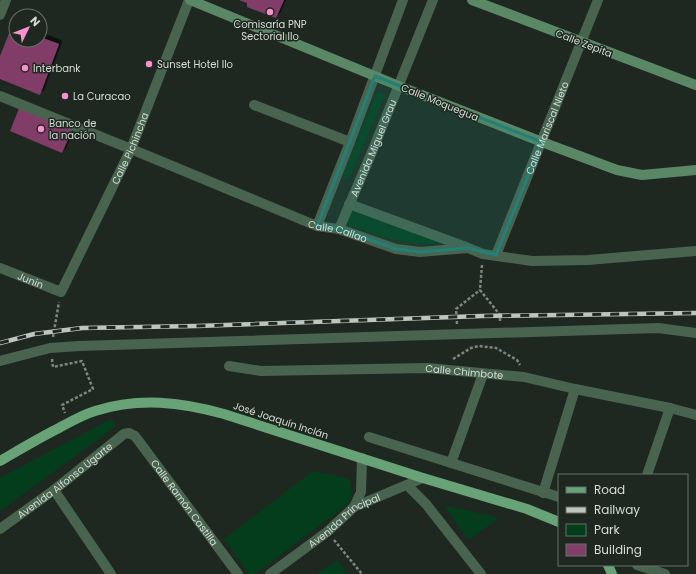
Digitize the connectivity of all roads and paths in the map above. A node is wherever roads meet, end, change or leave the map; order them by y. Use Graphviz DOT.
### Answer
graph roads {
  1 [pos="6,0"];
  2 [pos="190,0"];
  3 [pos="402,0"];
  4 [pos="433,0"];
  5 [pos="472,0"];
  6 [pos="598,0"];
  7 [pos="0,15"];
  8 [pos="581,42"];
  9 [pos="375,76"];
  10 [pos="696,85"];
  11 [pos="399,86"];
  12 [pos="0,96"];
  13 [pos="254,105"];
  14 [pos="350,142"];
  15 [pos="542,142"];
  16 [pos="131,149"];
  17 [pos="696,170"];
  18 [pos="349,204"];
  19 [pos="316,226"];
  20 [pos="339,229"];
  21 [pos="468,248"];
  22 [pos="696,251"];
  23 [pos="483,254"];
  24 [pos="496,256"];
  25 [pos="0,268"];
  26 [pos="480,290"];
  27 [pos="61,292"];
  28 [pos="500,332"];
  29 [pos="696,333"];
  30 [pos="457,334"];
  31 [pos="50,348"];
  32 [pos="0,361"];
  33 [pos="229,366"];
  34 [pos="445,369"];
  35 [pos="483,374"];
  36 [pos="524,376"];
  37 [pos="575,389"];
  38 [pos="670,408"];
  39 [pos="696,415"];
  40 [pos="69,422"];
  41 [pos="129,433"];
  42 [pos="369,437"];
  43 [pos="362,458"];
  44 [pos="0,461"];
  45 [pos="450,463"];
  46 [pos="647,474"];
  47 [pos="423,478"];
  48 [pos="407,485"];
  49 [pos="54,490"];
  50 [pos="543,493"];
  51 [pos="558,498"];
  52 [pos="354,507"];
  53 [pos="558,522"];
  54 [pos="0,529"];
  55 [pos="327,532"];
  56 [pos="640,566"];
  57 [pos="111,574"];
  58 [pos="238,574"];
  59 [pos="270,574"];
  60 [pos="362,574"];
  61 [pos="481,574"];
  62 [pos="665,574"];
  1 -- 7 [label="street"];
  2 -- 9 [label="street, Calle Moquegua"];
  2 -- 16 [label="street, Calle Pichincha"];
  3 -- 9 [label="street"];
  4 -- 11 [label="street, Avenida Miguel Grau"];
  5 -- 8 [label="street, Calle Zepita"];
  6 -- 8 [label="street, Calle Mariscal Nieto"];
  8 -- 10 [label="street, Calle Zepita"];
  8 -- 15 [label="street, Calle Mariscal Nieto"];
  9 -- 11 [label="street, Calle Moquegua"];
  9 -- 14 [label="street"];
  11 -- 15 [label="street, Calle Moquegua"];
  11 -- 18 [label="street, Avenida Miguel Grau"];
  12 -- 16 [label="street, Calle Callao"];
  13 -- 14 [label="street"];
  14 -- 19 [label="street"];
  15 -- 17 [label="street, Calle Moquegua"];
  15 -- 24 [label="street, Calle Mariscal Nieto"];
  16 -- 19 [label="street, Calle Callao"];
  16 -- 27 [label="street, Calle Pichincha"];
  18 -- 20 [label="street, Avenida Miguel Grau"];
  18 -- 21 [label="street"];
  19 -- 20 [label="street, Calle Callao"];
  20 -- 21 [label="street, Calle Callao"];
  21 -- 23 [label="street, Calle Callao"];
  22 -- 24 [label="street, Calle Callao"];
  23 -- 24 [label="street, Calle Callao"];
  23 -- 26 [label="path"];
  25 -- 27 [label="street, Junin"];
  26 -- 28 [label="path"];
  26 -- 30 [label="path"];
  27 -- 31 [label="path"];
  28 -- 29 [label="street"];
  28 -- 30 [label="street"];
  30 -- 31 [label="street"];
  31 -- 32 [label="street"];
  31 -- 40 [label="path"];
  33 -- 34 [label="street, Calle Chimbote"];
  34 -- 35 [label="street, Calle Chimbote"];
  34 -- 36 [label="path"];
  35 -- 36 [label="street, Calle Chimbote"];
  35 -- 45 [label="street"];
  36 -- 37 [label="street, Calle Chimbote"];
  37 -- 38 [label="street, Calle Chimbote"];
  37 -- 50 [label="street"];
  38 -- 39 [label="street, Calle Chimbote"];
  38 -- 46 [label="street"];
  40 -- 43 [label="main road, José Joaquín Inclán"];
  40 -- 44 [label="main road, José Joaquín Inclán"];
  41 -- 49 [label="street, Avenida Alfonso Ugarte"];
  41 -- 58 [label="street, Calle Ramón Castilla"];
  42 -- 45 [label="street"];
  43 -- 47 [label="main road, José Joaquín Inclán"];
  43 -- 52 [label="street"];
  45 -- 50 [label="street"];
  47 -- 48 [label="street, Avenida Principal"];
  47 -- 53 [label="main road, José Joaquín Inclán"];
  48 -- 52 [label="street, Avenida Principal"];
  48 -- 61 [label="street"];
  49 -- 54 [label="street, Avenida Alfonso Ugarte"];
  49 -- 57 [label="street"];
  50 -- 51 [label="street"];
  52 -- 55 [label="street, Avenida Principal"];
  55 -- 59 [label="street, Avenida Principal"];
  55 -- 60 [label="path"];
  56 -- 62 [label="street"];
}
